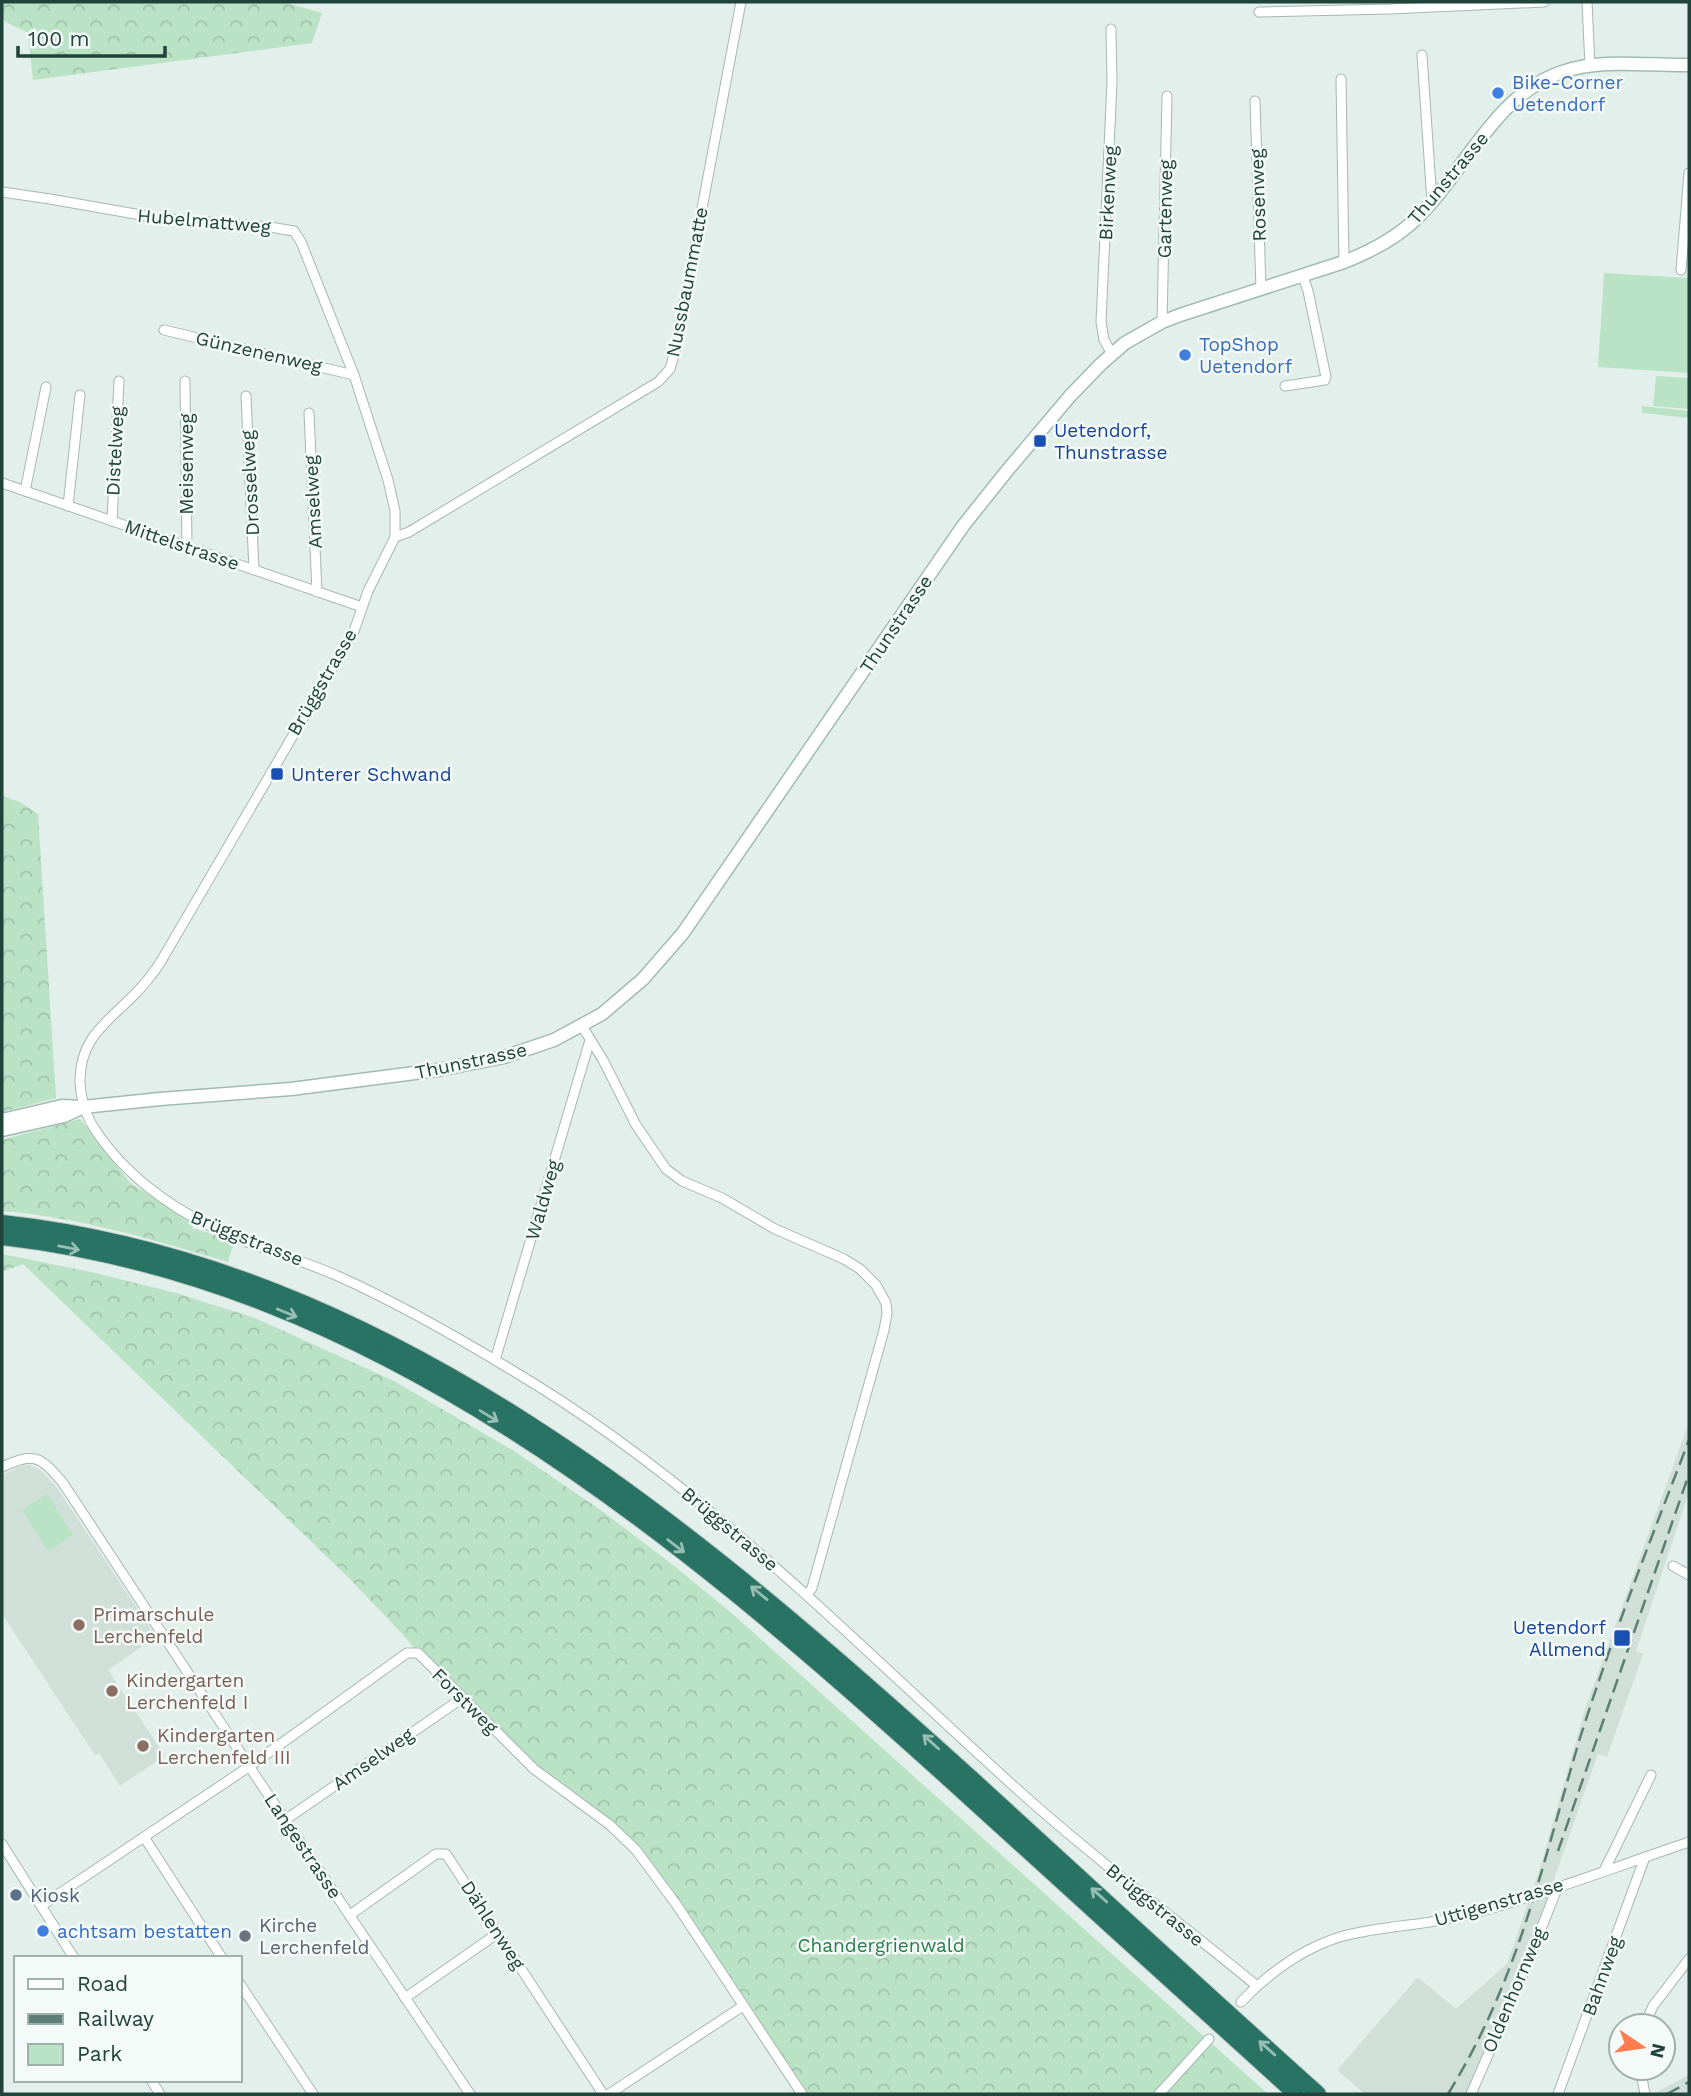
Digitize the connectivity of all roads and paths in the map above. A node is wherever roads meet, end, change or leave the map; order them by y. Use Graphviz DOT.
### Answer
graph roads {
  1 [pos="741,2"];
  2 [pos="1544,2"];
  3 [pos="1587,2"];
  4 [pos="1330,6"];
  5 [pos="1259,12"];
  6 [pos="1111,29"];
  7 [pos="1422,55"];
  8 [pos="1689,65"];
  9 [pos="1590,66"];
  10 [pos="1341,79"];
  11 [pos="1167,96"];
  12 [pos="1255,101"];
  13 [pos="1689,173"];
  14 [pos="2,192"];
  15 [pos="1433,202"];
  16 [pos="1344,262"];
  17 [pos="1681,270"];
  18 [pos="1303,276"];
  19 [pos="1261,289"];
  20 [pos="1162,322"];
  21 [pos="164,330"];
  22 [pos="1112,354"];
  23 [pos="354,374"];
  24 [pos="119,381"];
  25 [pos="185,381"];
  26 [pos="1285,386"];
  27 [pos="47,387"];
  28 [pos="80,395"];
  29 [pos="246,396"];
  30 [pos="309,413"];
  31 [pos="2,483"];
  32 [pos="25,491"];
  33 [pos="68,506"];
  34 [pos="112,521"];
  35 [pos="395,537"];
  36 [pos="187,547"];
  37 [pos="254,570"];
  38 [pos="317,592"];
  39 [pos="362,607"];
  40 [pos="582,1026"];
  41 [pos="590,1040"];
  42 [pos="83,1107"];
  43 [pos="2,1120"];
  44 [pos="2,1130"];
  45 [pos="2,1223"];
  46 [pos="2,1237"];
  47 [pos="495,1360"];
  48 [pos="2,1467"];
  49 [pos="1673,1566"];
  50 [pos="1689,1574"];
  51 [pos="807,1594"];
  52 [pos="461,1699"];
  53 [pos="250,1766"];
  54 [pos="1651,1775"];
  55 [pos="285,1819"];
  56 [pos="144,1837"];
  57 [pos="1689,1842"];
  58 [pos="2,1844"];
  59 [pos="1644,1857"];
  60 [pos="1604,1871"];
  61 [pos="1558,1886"];
  62 [pos="41,1906"];
  63 [pos="350,1915"];
  64 [pos="498,1933"];
  65 [pos="73,1956"];
  66 [pos="221,1956"];
  67 [pos="1689,1959"];
  68 [pos="1256,1986"];
  69 [pos="242,1987"];
  70 [pos="405,1998"];
  71 [pos="1241,2002"];
  72 [pos="743,2006"];
  73 [pos="1650,2012"];
  74 [pos="1209,2039"];
  75 [pos="313,2094"];
  76 [pos="470,2094"];
  77 [pos="603,2094"];
  78 [pos="609,2094"];
  79 [pos="803,2094"];
  80 [pos="1159,2094"];
  81 [pos="1296,2094"];
  82 [pos="1318,2094"];
  83 [pos="1471,2094"];
  84 [pos="1558,2094"];
  1 -- 35 [label="street, Nussbaummatte"];
  2 -- 4 [label="street"];
  3 -- 9 [label="street"];
  4 -- 5 [label="street"];
  6 -- 22 [label="street, Birkenweg"];
  7 -- 15 [label="street"];
  8 -- 9 [label="main road, Thunstrasse"];
  9 -- 15 [label="main road, Thunstrasse"];
  10 -- 16 [label="street"];
  11 -- 20 [label="street, Gartenweg"];
  12 -- 19 [label="street, Rosenweg"];
  13 -- 17 [label="street"];
  14 -- 23 [label="street, Hubelmattweg"];
  15 -- 16 [label="main road, Thunstrasse"];
  16 -- 18 [label="main road, Thunstrasse"];
  18 -- 19 [label="main road, Thunstrasse"];
  18 -- 26 [label="street"];
  19 -- 20 [label="main road, Thunstrasse"];
  20 -- 22 [label="main road, Thunstrasse"];
  21 -- 23 [label="street, Günzenenweg"];
  22 -- 40 [label="main road, Thunstrasse"];
  23 -- 35 [label="street, Brüggstrasse"];
  24 -- 34 [label="street, Distelweg"];
  25 -- 36 [label="street, Meisenweg"];
  27 -- 32 [label="street"];
  28 -- 33 [label="street"];
  29 -- 37 [label="street, Drosselweg"];
  30 -- 38 [label="street, Amselweg"];
  31 -- 32 [label="street, Mittelstrasse"];
  32 -- 33 [label="street, Mittelstrasse"];
  33 -- 34 [label="street, Mittelstrasse"];
  34 -- 36 [label="street, Mittelstrasse"];
  35 -- 39 [label="street, Brüggstrasse"];
  36 -- 37 [label="street, Mittelstrasse"];
  37 -- 38 [label="street, Mittelstrasse"];
  38 -- 39 [label="street, Mittelstrasse"];
  39 -- 42 [label="street, Brüggstrasse"];
  40 -- 41 [label="street"];
  40 -- 42 [label="main road, Thunstrasse"];
  41 -- 47 [label="street, Waldweg"];
  41 -- 51 [label="street"];
  42 -- 43 [label="main road"];
  42 -- 44 [label="main road"];
  42 -- 47 [label="street, Brüggstrasse"];
  82 -- 45 [label="highway, one-way"];
  46 -- 81 [label="highway, one-way"];
  47 -- 51 [label="street, Brüggstrasse"];
  48 -- 53 [label="street, Langestrasse"];
  49 -- 50 [label="street"];
  51 -- 68 [label="street, Brüggstrasse"];
  52 -- 53 [label="street, Forstweg"];
  52 -- 55 [label="street, Amselweg"];
  52 -- 72 [label="street, Forstweg"];
  53 -- 55 [label="street, Langestrasse"];
  53 -- 56 [label="street, Forstweg"];
  54 -- 60 [label="street"];
  55 -- 63 [label="street, Langestrasse"];
  56 -- 62 [label="street, Forstweg"];
  56 -- 66 [label="street"];
  57 -- 59 [label="street, Uttigenstrasse"];
  58 -- 62 [label="street"];
  59 -- 60 [label="street, Uttigenstrasse"];
  59 -- 84 [label="street, Bahnweg"];
  60 -- 61 [label="street, Uttigenstrasse"];
  61 -- 68 [label="street, Uttigenstrasse"];
  61 -- 83 [label="street, Oldenhornweg"];
  62 -- 65 [label="street"];
  63 -- 64 [label="street, Dählenweg"];
  63 -- 70 [label="street, Langestrasse"];
  64 -- 70 [label="street"];
  64 -- 77 [label="street, Dählenweg"];
  67 -- 73 [label="street"];
  68 -- 71 [label="street, Uttigenstrasse"];
  69 -- 75 [label="street"];
  70 -- 76 [label="street, Langestrasse"];
  72 -- 78 [label="street"];
  72 -- 79 [label="street, Forstweg"];
  74 -- 80 [label="street"];
}
